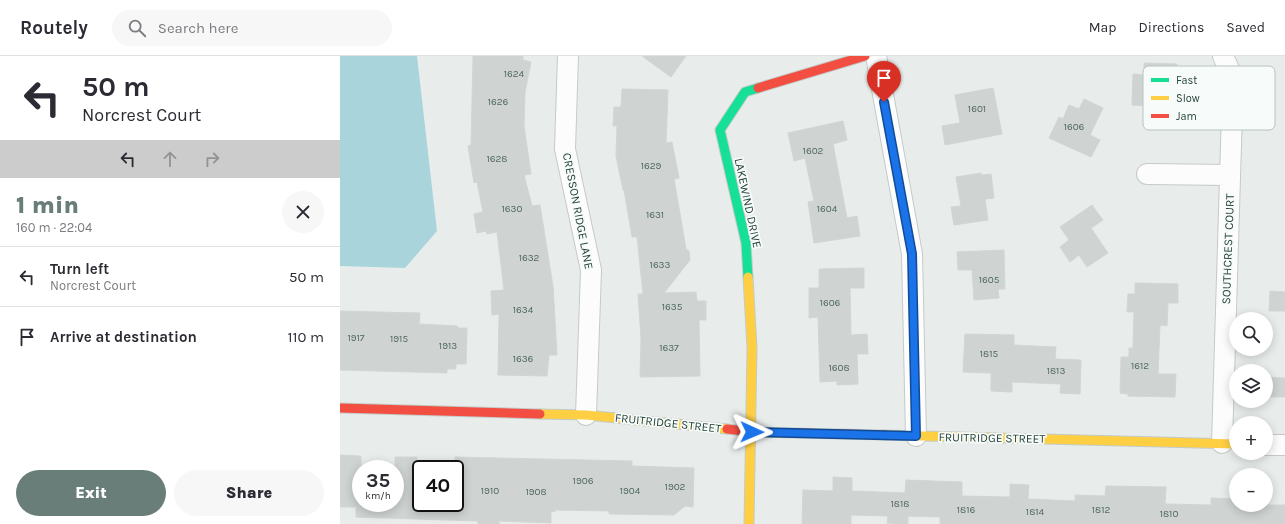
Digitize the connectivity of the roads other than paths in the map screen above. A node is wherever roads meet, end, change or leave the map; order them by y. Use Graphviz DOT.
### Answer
graph roads {
  1 [pos="568,56"];
  2 [pos="865,56"];
  3 [pos="876,56"];
  4 [pos="1223,56"];
  5 [pos="1228,66"];
  6 [pos="1231,130"];
  7 [pos="1147,174"];
  8 [pos="1230,175"];
  9 [pos="340,408"];
  10 [pos="586,414"];
  11 [pos="1229,416"];
  12 [pos="752,432"];
  13 [pos="916,436"];
  14 [pos="1229,444"];
  15 [pos="1273,445"];
  16 [pos="1285,445"];
  17 [pos="749,524"];
  1 -- 10 [label="street, CRESSON RIDGE LANE"];
  2 -- 12 [label="street, LAKEWIND DRIVE"];
  3 -- 13 [label="street"];
  4 -- 5 [label="street, SOUTHCREST COURT"];
  6 -- 8 [label="street, SOUTHCREST COURT"];
  7 -- 8 [label="street"];
  8 -- 11 [label="street, SOUTHCREST COURT"];
  9 -- 10 [label="street, FRUITRIDGE STREET"];
  10 -- 12 [label="street, FRUITRIDGE STREET"];
  12 -- 13 [label="street, FRUITRIDGE STREET"];
  12 -- 17 [label="street, LAKEWIND DRIVE"];
  13 -- 14 [label="street, FRUITRIDGE STREET"];
  15 -- 16 [label="street"];
}
